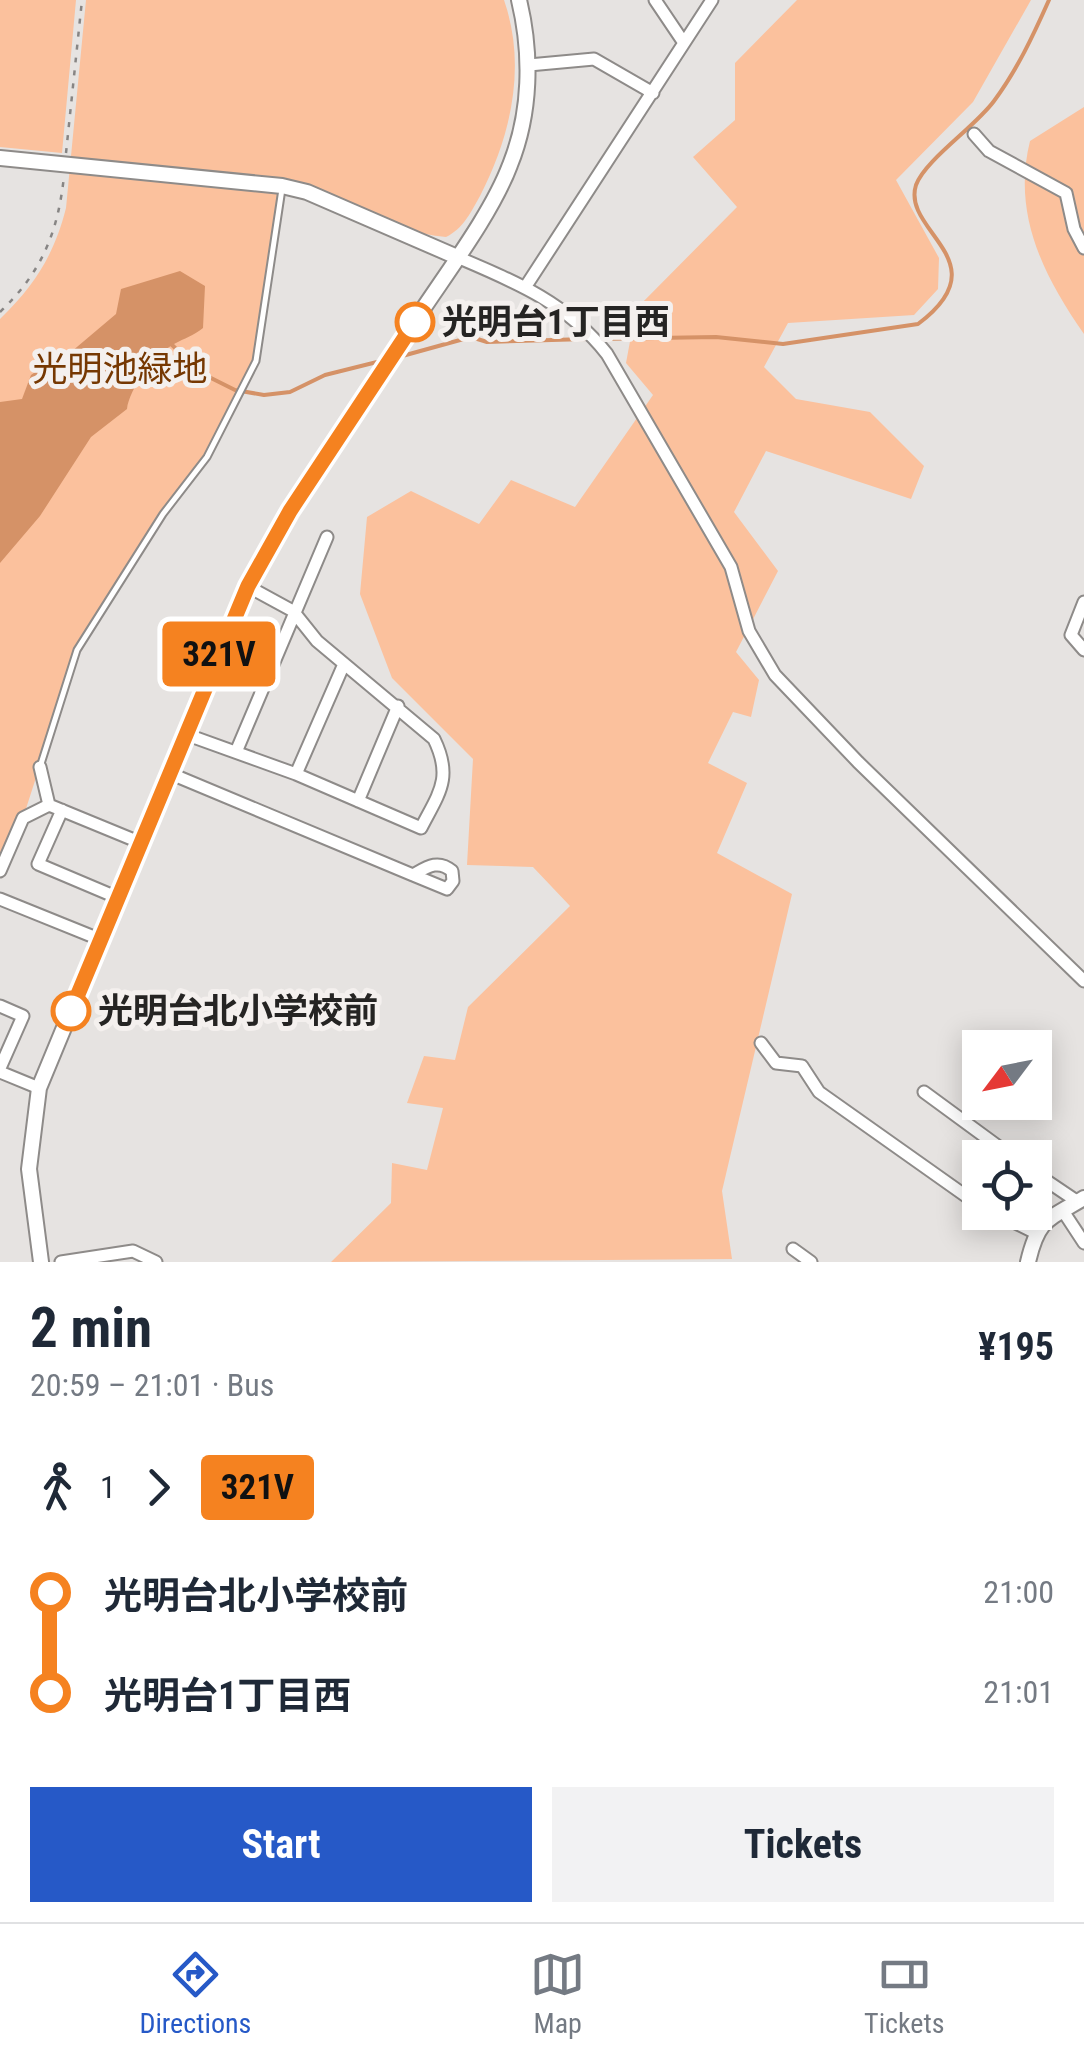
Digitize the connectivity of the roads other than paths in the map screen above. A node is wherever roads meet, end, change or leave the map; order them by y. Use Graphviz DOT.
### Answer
graph roads {
  1 [pos="519,0"];
  2 [pos="655,0"];
  3 [pos="712,0"];
  4 [pos="684,43"];
  5 [pos="529,66"];
  6 [pos="653,93"];
  7 [pos="974,134"];
  8 [pos="0,158"];
  9 [pos="282,186"];
  10 [pos="1084,248"];
  11 [pos="458,256"];
  12 [pos="526,286"];
  13 [pos="327,537"];
  14 [pos="248,586"];
  15 [pos="1084,602"];
  16 [pos="294,611"];
  17 [pos="1084,650"];
  18 [pos="344,664"];
  19 [pos="398,706"];
  20 [pos="185,734"];
  21 [pos="236,752"];
  22 [pos="40,767"];
  23 [pos="169,773"];
  24 [pos="296,774"];
  25 [pos="358,801"];
  26 [pos="56,807"];
  27 [pos="139,842"];
  28 [pos="0,871"];
  29 [pos="413,875"];
  30 [pos="116,897"];
  31 [pos="0,899"];
  32 [pos="99,938"];
  33 [pos="1084,982"];
  34 [pos="0,1006"];
  35 [pos="760,1043"];
  36 [pos="0,1070"];
  37 [pos="40,1088"];
  38 [pos="924,1092"];
  39 [pos="989,1140"];
  40 [pos="1052,1184"];
  41 [pos="962,1193"];
  42 [pos="1081,1200"];
  43 [pos="1063,1211"];
  44 [pos="1030,1230"];
  45 [pos="1036,1233"];
  46 [pos="1084,1243"];
  47 [pos="793,1249"];
  48 [pos="42,1262"];
  49 [pos="61,1262"];
  50 [pos="156,1262"];
  51 [pos="812,1262"];
  52 [pos="1028,1262"];
  1 -- 5 [label="street"];
  2 -- 4 [label="street"];
  3 -- 4 [label="street"];
  4 -- 6 [label="street"];
  5 -- 6 [label="street"];
  5 -- 11 [label="street"];
  6 -- 12 [label="street"];
  7 -- 10 [label="street"];
  8 -- 9 [label="street"];
  9 -- 11 [label="street"];
  9 -- 22 [label="lane"];
  11 -- 12 [label="street"];
  11 -- 14 [label="street"];
  12 -- 33 [label="street"];
  13 -- 16 [label="street"];
  14 -- 16 [label="street"];
  14 -- 20 [label="street"];
  15 -- 17 [label="street"];
  16 -- 18 [label="street"];
  16 -- 21 [label="street"];
  18 -- 19 [label="street"];
  18 -- 24 [label="street"];
  19 -- 25 [label="street"];
  19 -- 25 [label="street"];
  20 -- 21 [label="street"];
  20 -- 23 [label="street"];
  21 -- 24 [label="street"];
  22 -- 26 [label="street"];
  23 -- 27 [label="street"];
  23 -- 29 [label="street"];
  24 -- 25 [label="street"];
  26 -- 27 [label="street"];
  26 -- 28 [label="street"];
  26 -- 30 [label="street"];
  27 -- 30 [label="street"];
  30 -- 32 [label="street"];
  31 -- 32 [label="street"];
  32 -- 37 [label="street"];
  34 -- 36 [label="street"];
  35 -- 41 [label="street"];
  36 -- 37 [label="street"];
  37 -- 48 [label="street"];
  38 -- 39 [label="street"];
  40 -- 42 [label="street"];
  42 -- 43 [label="street"];
  43 -- 45 [label="street"];
  43 -- 46 [label="street"];
  44 -- 45 [label="street"];
  45 -- 52 [label="street"];
  47 -- 51 [label="street"];
  49 -- 50 [label="street"];
}
